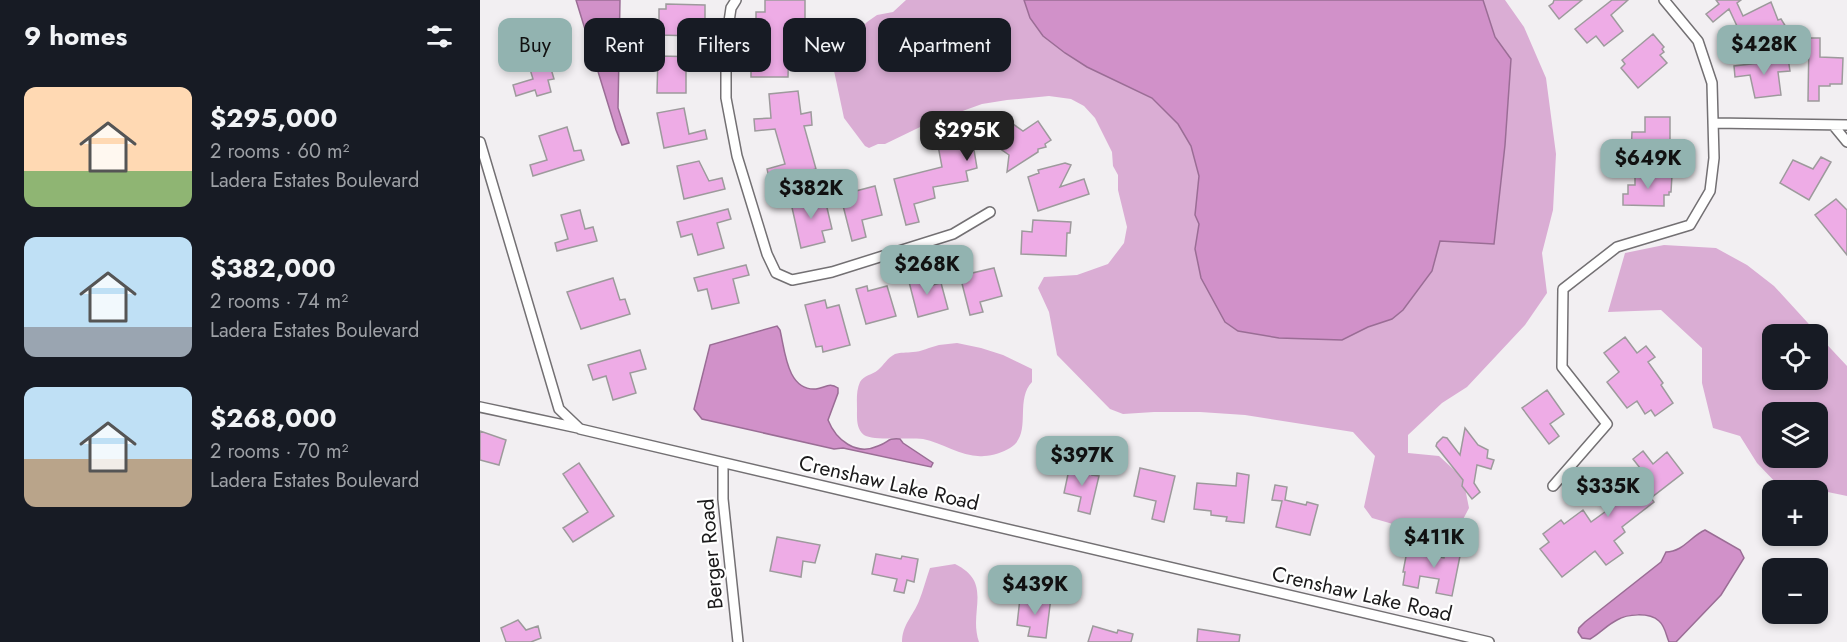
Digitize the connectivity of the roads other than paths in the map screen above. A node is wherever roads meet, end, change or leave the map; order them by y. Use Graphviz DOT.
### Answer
graph roads {
  1 [pos="736,0"];
  2 [pos="1665,0"];
  3 [pos="1713,123"];
  4 [pos="1833,125"];
  5 [pos="1847,125"];
  6 [pos="480,142"];
  7 [pos="1847,142"];
  8 [pos="990,212"];
  9 [pos="480,406"];
  10 [pos="580,429"];
  11 [pos="723,463"];
  12 [pos="1553,486"];
  13 [pos="738,642"];
  14 [pos="1489,642"];
  1 -- 8 [label="street"];
  2 -- 3 [label="street"];
  3 -- 4 [label="street"];
  3 -- 12 [label="street"];
  4 -- 5 [label="street"];
  4 -- 7 [label="street"];
  6 -- 10 [label="street"];
  9 -- 10 [label="street, Crenshaw Lake Road"];
  10 -- 11 [label="street, Crenshaw Lake Road"];
  11 -- 13 [label="street, Berger Road"];
  11 -- 14 [label="street, Crenshaw Lake Road"];
}
